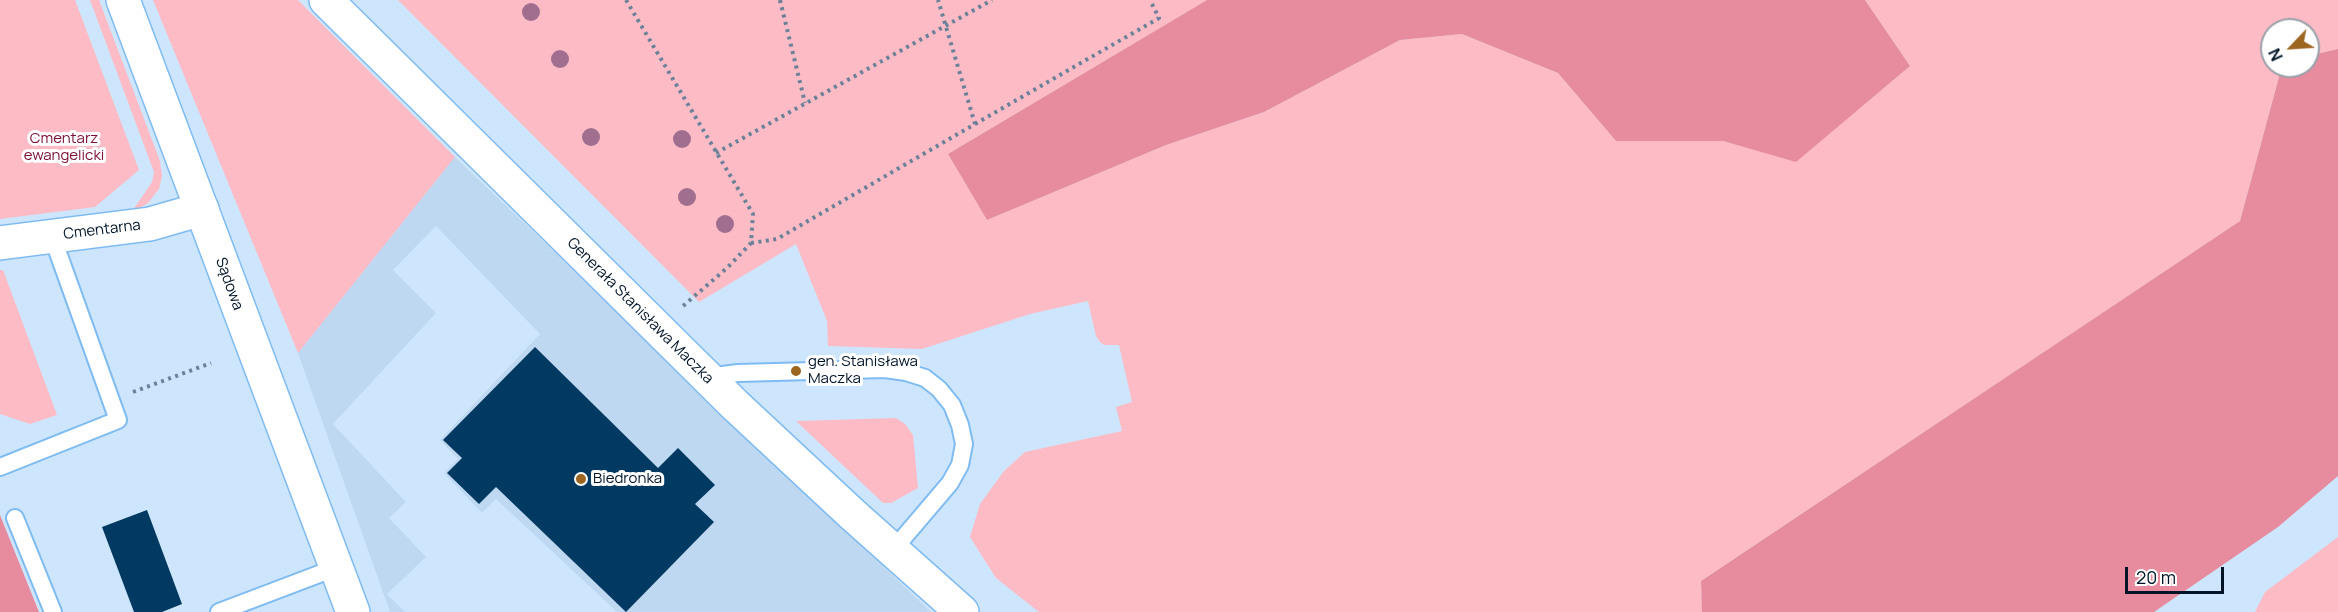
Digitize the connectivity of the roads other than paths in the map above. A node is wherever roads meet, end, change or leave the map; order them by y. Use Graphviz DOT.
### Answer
graph roads {
  1 [pos="123,0"];
  2 [pos="326,0"];
  3 [pos="202,209"];
  4 [pos="52,236"];
  5 [pos="0,243"];
  6 [pos="707,377"];
  7 [pos="0,467"];
  8 [pos="15,518"];
  9 [pos="893,550"];
  10 [pos="335,568"];
  11 [pos="248,607"];
  12 [pos="948,607"];
  13 [pos="53,612"];
  14 [pos="219,612"];
  15 [pos="342,612"];
  16 [pos="353,612"];
  1 -- 3 [label="street, Sądowa"];
  2 -- 6 [label="street, Generała Stanisława Maczka"];
  3 -- 4 [label="street, Cmentarna"];
  3 -- 10 [label="street, Sądowa"];
  4 -- 5 [label="street, Cmentarna"];
  4 -- 7 [label="lane"];
  6 -- 9 [label="street, Generała Stanisława Maczka"];
  6 -- 9 [label="lane"];
  8 -- 13 [label="lane"];
  9 -- 12 [label="street, Generała Stanisława Maczka"];
  10 -- 11 [label="lane"];
  10 -- 15 [label="street, Sądowa"];
  10 -- 16 [label="street, Sądowa"];
  11 -- 14 [label="lane"];
}
